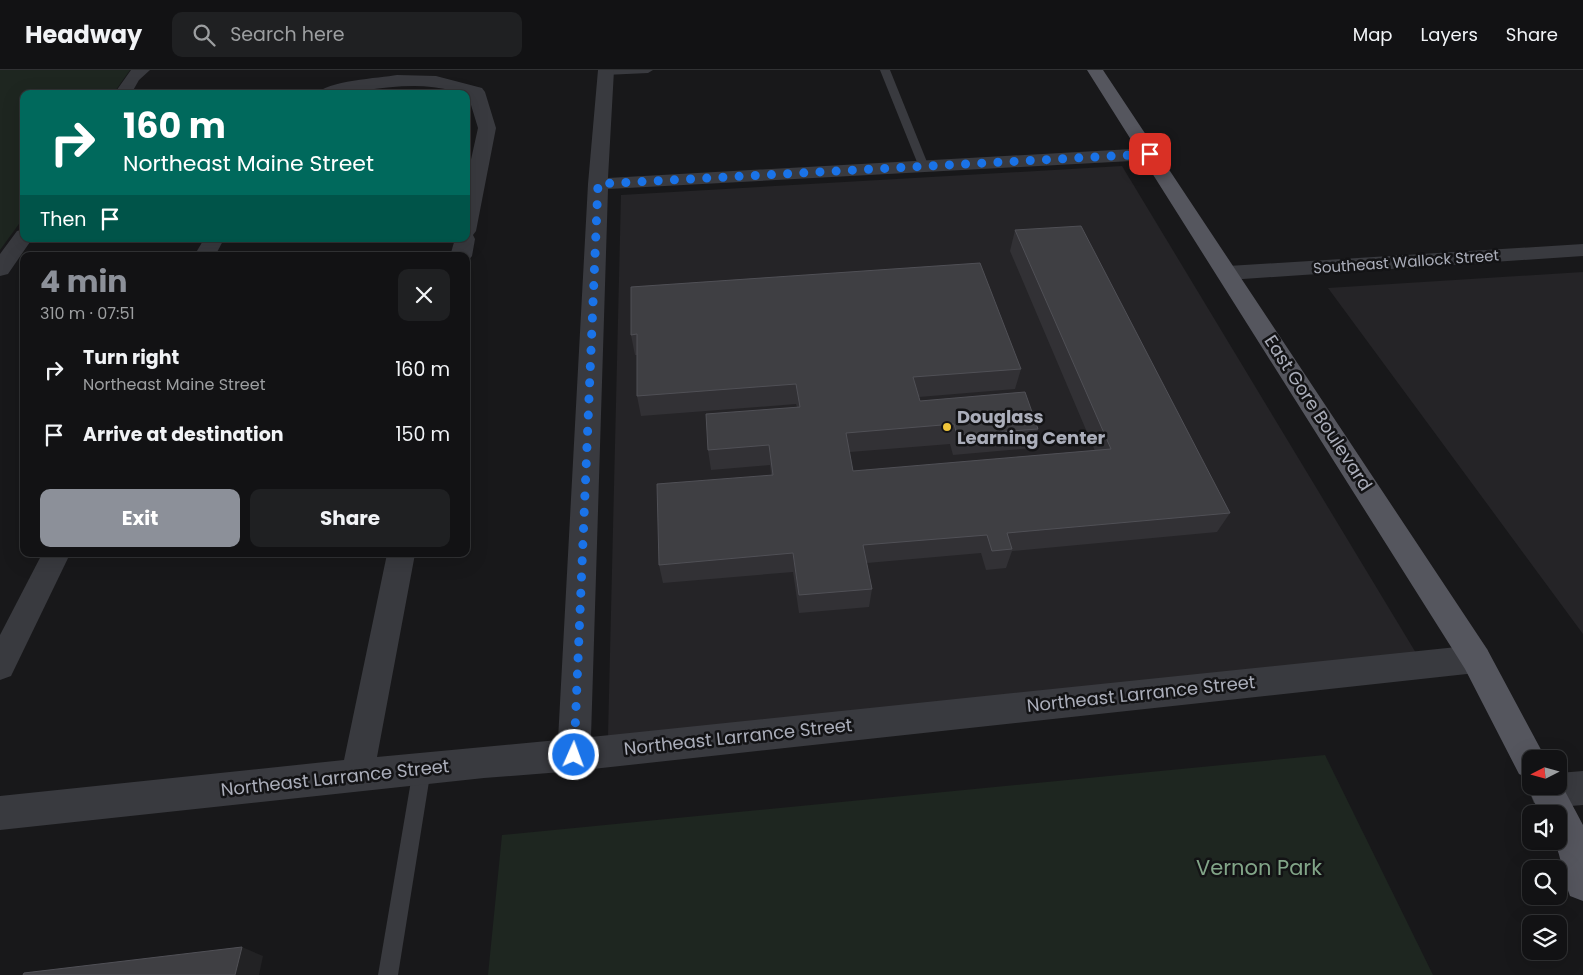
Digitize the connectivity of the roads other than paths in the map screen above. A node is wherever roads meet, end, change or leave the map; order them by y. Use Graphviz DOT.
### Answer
graph roads {
  1 [pos="142,70"];
  2 [pos="648,70"];
  3 [pos="885,70"];
  4 [pos="1095,70"];
  5 [pos="606,71"];
  6 [pos="125,90"];
  7 [pos="334,90"];
  8 [pos="469,90"];
  9 [pos="470,90"];
  10 [pos="1150,154"];
  11 [pos="924,167"];
  12 [pos="598,184"];
  13 [pos="470,211"];
  14 [pos="20,241"];
  15 [pos="1583,250"];
  16 [pos="0,269"];
  17 [pos="1228,274"];
  18 [pos="54,557"];
  19 [pos="400,557"];
  20 [pos="1476,658"];
  21 [pos="0,666"];
  22 [pos="1525,750"];
  23 [pos="574,755"];
  24 [pos="422,769"];
  25 [pos="357,776"];
  26 [pos="1583,788"];
  27 [pos="1568,791"];
  28 [pos="1549,795"];
  29 [pos="0,813"];
  30 [pos="1579,854"];
  31 [pos="1583,883"];
  32 [pos="388,975"];
  1 -- 6 [label="street"];
  2 -- 5 [label="lane"];
  3 -- 11 [label="lane"];
  4 -- 10 [label="main road, East Gore Boulevard"];
  5 -- 12 [label="street"];
  7 -- 8 [label="street"];
  9 -- 13 [label="street"];
  10 -- 11 [label="street"];
  10 -- 17 [label="main road, East Gore Boulevard"];
  11 -- 12 [label="street"];
  12 -- 23 [label="street"];
  14 -- 16 [label="street"];
  15 -- 17 [label="street, Southeast Wallock Street"];
  17 -- 20 [label="main road, East Gore Boulevard"];
  18 -- 21 [label="street"];
  19 -- 25 [label="street"];
  20 -- 22 [label="main road, East Gore Boulevard"];
  20 -- 23 [label="street, Northeast Larrance Street"];
  23 -- 24 [label="street, Northeast Larrance Street"];
  24 -- 25 [label="street, Northeast Larrance Street"];
  24 -- 32 [label="lane"];
  25 -- 29 [label="street, Northeast Larrance Street"];
  26 -- 27 [label="street"];
  28 -- 30 [label="main road, East Gore Boulevard"];
  30 -- 31 [label="main road, East Gore Boulevard"];
}
